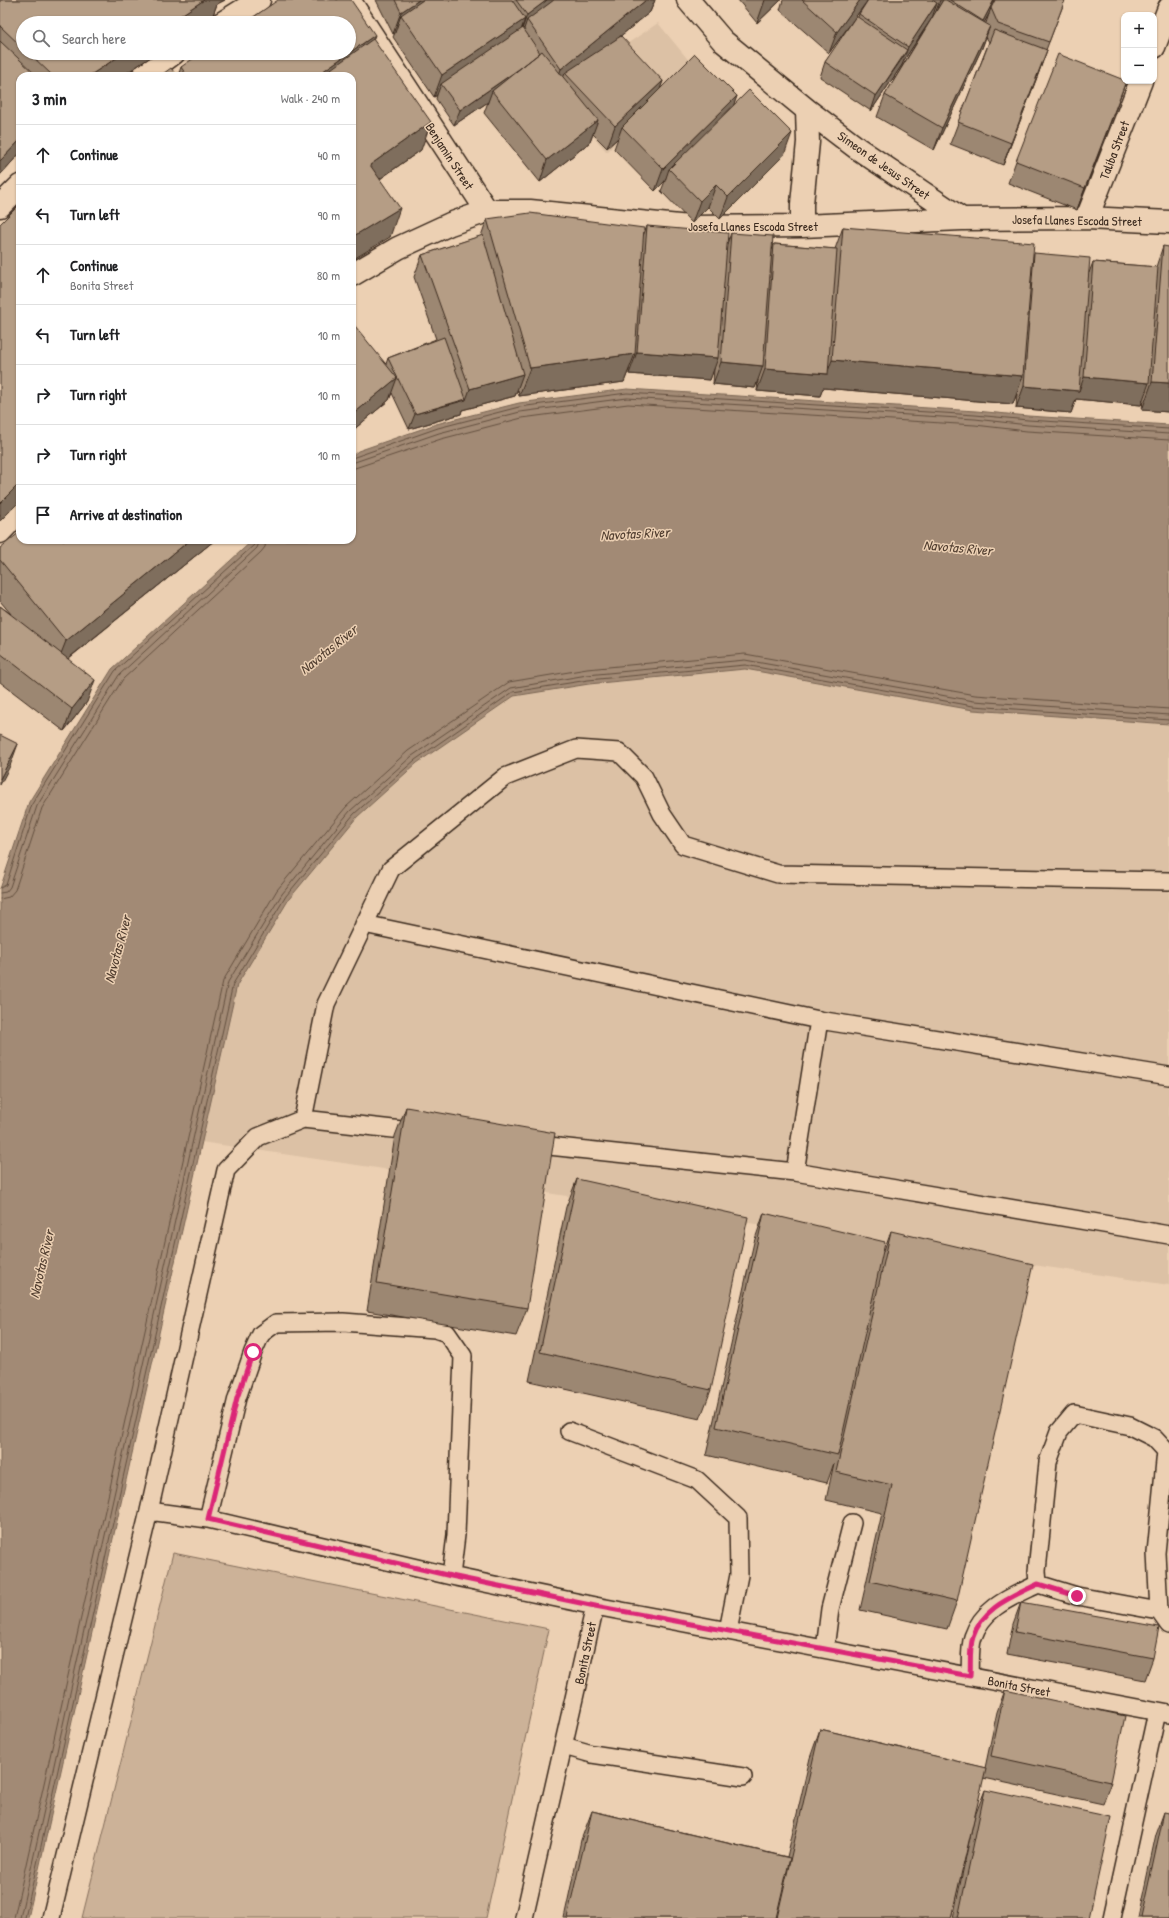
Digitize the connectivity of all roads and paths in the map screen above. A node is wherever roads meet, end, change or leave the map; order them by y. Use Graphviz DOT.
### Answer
graph roads {
  1 [pos="259,0"];
  2 [pos="349,0"];
  3 [pos="688,0"];
  4 [pos="1169,8"];
  5 [pos="233,16"];
  6 [pos="1157,39"];
  7 [pos="165,60"];
  8 [pos="148,72"];
  9 [pos="1140,84"];
  10 [pos="807,110"];
  11 [pos="16,190"];
  12 [pos="0,206"];
  13 [pos="486,211"];
  14 [pos="1087,218"];
  15 [pos="962,219"];
  16 [pos="1169,222"];
  17 [pos="802,226"];
  18 [pos="356,273"];
  19 [pos="16,515"];
  20 [pos="0,532"];
  21 [pos="1169,881"];
  22 [pos="364,924"];
  23 [pos="819,1020"];
  24 [pos="1169,1076"];
  25 [pos="303,1119"];
  26 [pos="438,1134"];
  27 [pos="517,1142"];
  28 [pos="794,1172"];
  29 [pos="1169,1235"];
  30 [pos="569,1431"];
  31 [pos="149,1511"];
  32 [pos="208,1519"];
  33 [pos="852,1523"];
  34 [pos="451,1576"];
  35 [pos="1038,1584"];
  36 [pos="595,1606"];
  37 [pos="1158,1611"];
  38 [pos="1169,1625"];
  39 [pos="728,1631"];
  40 [pos="825,1650"];
  41 [pos="970,1676"];
  42 [pos="1163,1713"];
  43 [pos="564,1746"];
  44 [pos="743,1777"];
  45 [pos="51,1918"];
  46 [pos="524,1918"];
  47 [pos="1112,1918"];
  1 -- 5 [label="street"];
  2 -- 13 [label="street, Benjamin Street"];
  3 -- 10 [label="street, Simeon de Jesus Street"];
  4 -- 6 [label="street"];
  7 -- 8 [label="street"];
  9 -- 14 [label="street, Taliba Street"];
  10 -- 15 [label="street, Simeon de Jesus Street"];
  10 -- 17 [label="street"];
  11 -- 12 [label="street"];
  13 -- 17 [label="street, Josefa Llanes Escoda Street"];
  13 -- 18 [label="street, Josefa Llanes Escoda Street"];
  14 -- 15 [label="street, Josefa Llanes Escoda Street"];
  14 -- 16 [label="street, Josefa Llanes Escoda Street"];
  15 -- 17 [label="street, Josefa Llanes Escoda Street"];
  19 -- 20 [label="street"];
  21 -- 22 [label="lane"];
  22 -- 23 [label="lane"];
  22 -- 25 [label="lane"];
  23 -- 24 [label="lane"];
  23 -- 28 [label="lane"];
  25 -- 26 [label="lane"];
  25 -- 31 [label="lane"];
  27 -- 28 [label="lane"];
  28 -- 29 [label="lane"];
  30 -- 39 [label="lane"];
  31 -- 32 [label="lane"];
  31 -- 45 [label="lane"];
  32 -- 34 [label="lane"];
  32 -- 34 [label="lane"];
  33 -- 40 [label="lane"];
  34 -- 36 [label="lane"];
  35 -- 37 [label="lane"];
  35 -- 37 [label="lane"];
  35 -- 41 [label="lane"];
  36 -- 39 [label="lane, Bonita Street"];
  36 -- 43 [label="lane, Bonita Street"];
  37 -- 38 [label="lane"];
  39 -- 40 [label="lane, Bonita Street"];
  40 -- 41 [label="lane, Bonita Street"];
  41 -- 42 [label="lane, Bonita Street"];
  42 -- 47 [label="lane"];
  43 -- 44 [label="lane"];
  43 -- 46 [label="lane, Bonita Street"];
}
